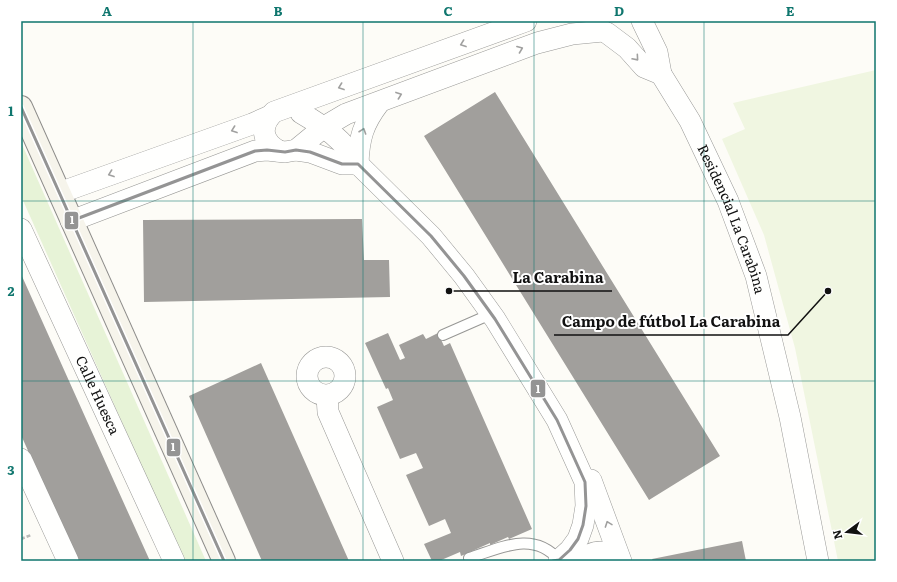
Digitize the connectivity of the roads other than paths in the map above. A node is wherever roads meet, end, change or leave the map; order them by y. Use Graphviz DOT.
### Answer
graph roads {
  1 [pos="526,21"];
  2 [pos="635,21"];
  3 [pos="642,21"];
  4 [pos="601,28"];
  5 [pos="661,74"];
  6 [pos="379,103"];
  7 [pos="21,107"];
  8 [pos="285,112"];
  9 [pos="324,127"];
  10 [pos="293,149"];
  11 [pos="358,164"];
  12 [pos="59,193"];
  13 [pos="71,221"];
  14 [pos="21,229"];
  15 [pos="491,314"];
  16 [pos="443,335"];
  17 [pos="326,396"];
  18 [pos="21,459"];
  19 [pos="578,464"];
  20 [pos="469,558"];
  21 [pos="583,559"];
  22 [pos="556,560"];
  23 [pos="68,561"];
  24 [pos="174,561"];
  25 [pos="224,561"];
  26 [pos="393,561"];
  27 [pos="620,561"];
  28 [pos="818,561"];
  1 -- 8 [label="street, one-way"];
  2 -- 4 [label="street"];
  3 -- 5 [label="street, Residencial La Carabina"];
  4 -- 5 [label="street, one-way"];
  6 -- 4 [label="street, one-way"];
  5 -- 28 [label="street, Residencial La Carabina"];
  6 -- 9 [label="street"];
  11 -- 6 [label="street, one-way"];
  7 -- 12 [label="main road"];
  8 -- 9 [label="street"];
  8 -- 10 [label="street"];
  8 -- 10 [label="street"];
  8 -- 12 [label="street, one-way"];
  9 -- 10 [label="street"];
  9 -- 11 [label="street"];
  10 -- 11 [label="street"];
  10 -- 13 [label="street"];
  11 -- 15 [label="street"];
  12 -- 13 [label="main road"];
  13 -- 25 [label="main road"];
  14 -- 24 [label="street, Calle Huesca"];
  15 -- 16 [label="lane"];
  15 -- 19 [label="street"];
  17 -- 26 [label="street"];
  18 -- 23 [label="street"];
  19 -- 22 [label="street"];
  27 -- 19 [label="street, one-way"];
  20 -- 22 [label="lane"];
  21 -- 22 [label="street"];
  21 -- 27 [label="street"];
}
